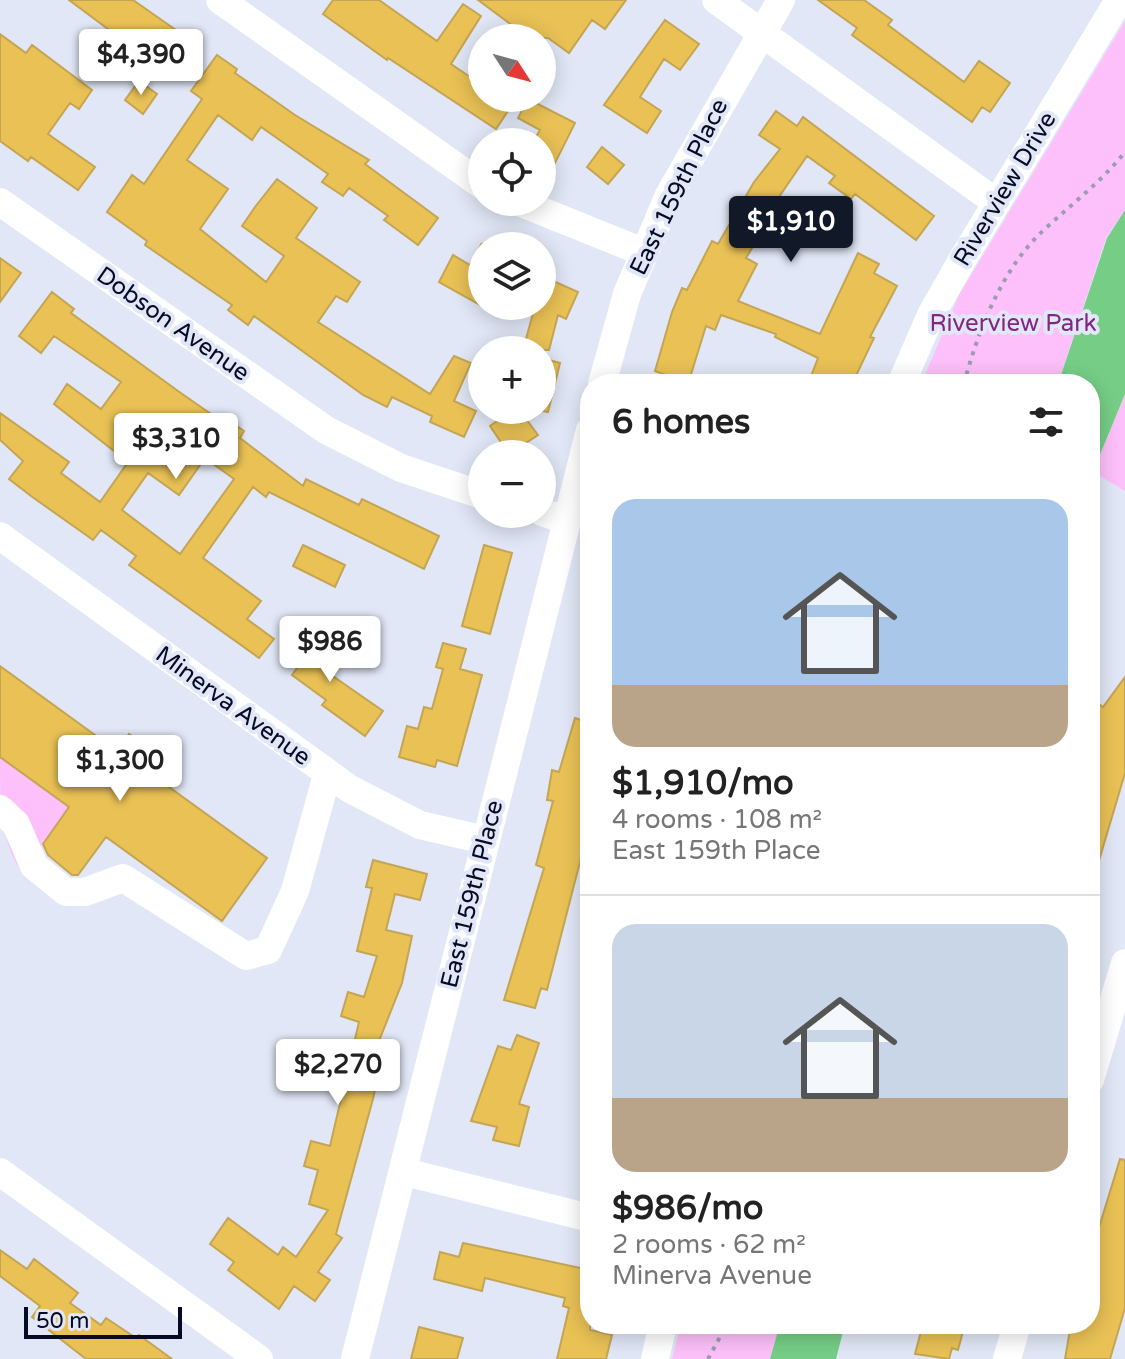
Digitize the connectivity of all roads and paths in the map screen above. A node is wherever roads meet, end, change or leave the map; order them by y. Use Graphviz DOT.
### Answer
graph roads {
  1 [pos="220,0"];
  2 [pos="716,0"];
  3 [pos="781,0"];
  4 [pos="1119,0"];
  5 [pos="761,32"];
  6 [pos="1125,152"];
  7 [pos="468,175"];
  8 [pos="0,202"];
  9 [pos="997,203"];
  10 [pos="554,216"];
  11 [pos="643,252"];
  12 [pos="605,374"];
  13 [pos="905,374"];
  14 [pos="967,374"];
  15 [pos="580,454"];
  16 [pos="468,490"];
  17 [pos="556,511"];
  18 [pos="551,528"];
  19 [pos="1,539"];
  20 [pos="327,775"];
  21 [pos="0,809"];
  22 [pos="485,840"];
  23 [pos="1125,963"];
  24 [pos="1100,1047"];
  25 [pos="0,1172"];
  26 [pos="405,1172"];
  27 [pos="580,1216"];
  28 [pos="661,1334"];
  29 [pos="722,1334"];
  30 [pos="1014,1334"];
  31 [pos="259,1359"];
  32 [pos="355,1359"];
  33 [pos="655,1359"];
  34 [pos="708,1359"];
  35 [pos="1007,1359"];
  1 -- 7 [label="street"];
  2 -- 5 [label="street"];
  3 -- 5 [label="street, East 159th Place"];
  4 -- 9 [label="street, Riverview Drive"];
  5 -- 9 [label="street"];
  5 -- 11 [label="street, East 159th Place"];
  6 -- 14 [label="path"];
  8 -- 16 [label="street, Dobson Avenue"];
  9 -- 13 [label="street, Riverview Drive"];
  10 -- 11 [label="street"];
  11 -- 12 [label="street, East 159th Place"];
  15 -- 17 [label="street, East 159th Place"];
  18 -- 22 [label="street, East 159th Place"];
  19 -- 20 [label="street, Minerva Avenue"];
  20 -- 21 [label="street"];
  20 -- 22 [label="street, Minerva Avenue"];
  22 -- 26 [label="street, East 159th Place"];
  23 -- 24 [label="street"];
  25 -- 31 [label="street"];
  26 -- 27 [label="street"];
  26 -- 32 [label="street, East 159th Place"];
  28 -- 33 [label="street"];
  29 -- 34 [label="path"];
  30 -- 35 [label="street"];
}
